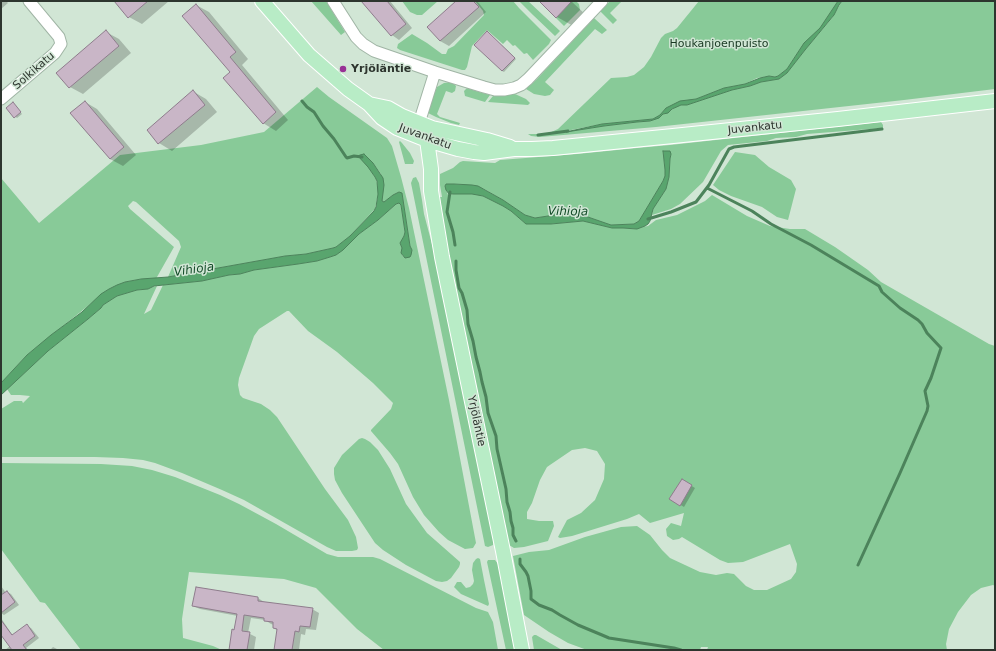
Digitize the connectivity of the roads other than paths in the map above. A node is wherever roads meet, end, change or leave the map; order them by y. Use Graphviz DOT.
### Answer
graph roads {
  1 [pos="30,1"];
  2 [pos="262,1"];
  3 [pos="333,1"];
  4 [pos="602,1"];
  5 [pos="435,72"];
  6 [pos="1,99"];
  7 [pos="995,101"];
  8 [pos="369,104"];
  9 [pos="419,123"];
  10 [pos="423,139"];
  11 [pos="514,149"];
  12 [pos="522,650"];
  1 -- 6 [label="street, Solkikatu"];
  2 -- 8 [label="main road, Juvankatu"];
  3 -- 5 [label="street"];
  4 -- 5 [label="street"];
  5 -- 9 [label="street"];
  7 -- 11 [label="main road, Juvankatu"];
  8 -- 9 [label="main road, Juvankatu"];
  8 -- 10 [label="main road, Juvankatu"];
  9 -- 10 [label="main road, Yrjöläntie"];
  9 -- 11 [label="main road, Juvankatu"];
  10 -- 11 [label="main road, Juvankatu"];
  10 -- 12 [label="main road, Yrjöläntie"];
}
